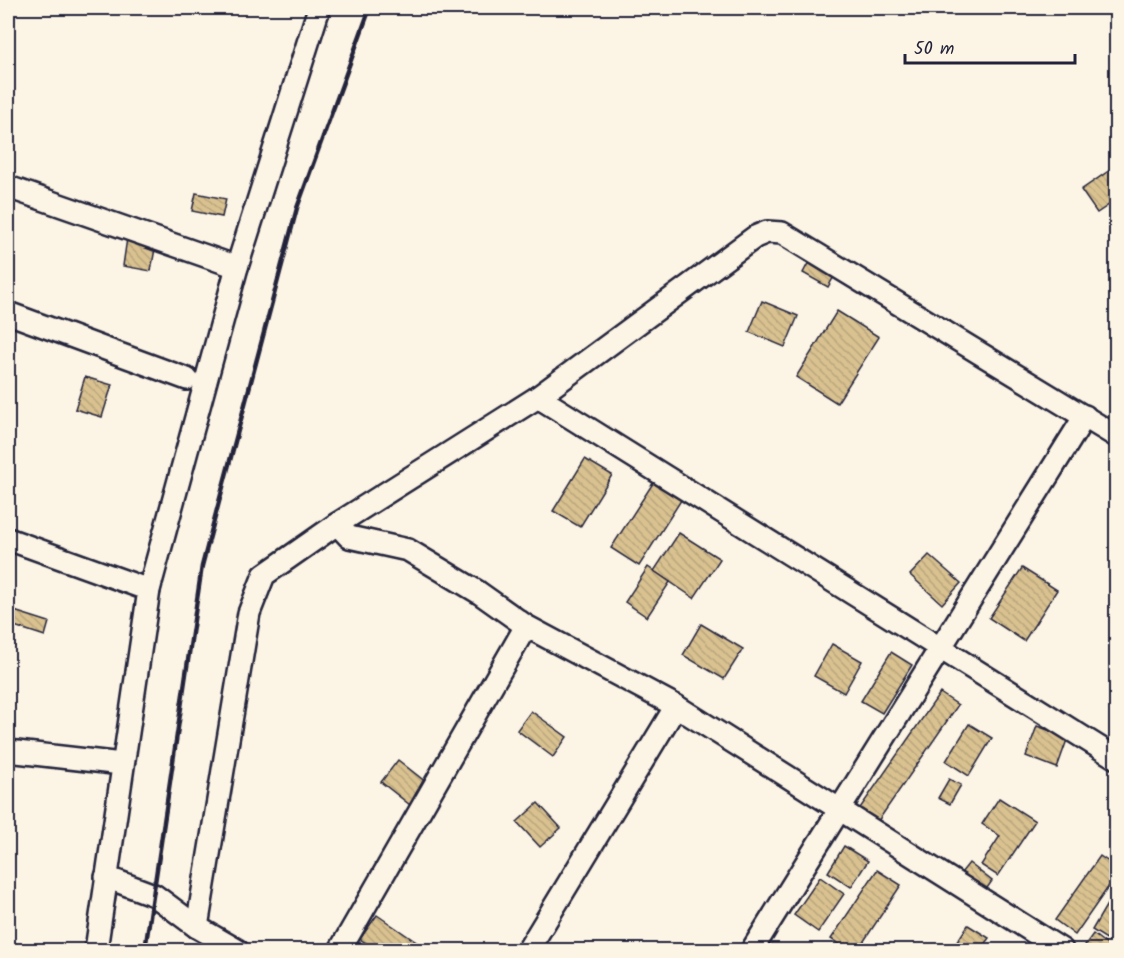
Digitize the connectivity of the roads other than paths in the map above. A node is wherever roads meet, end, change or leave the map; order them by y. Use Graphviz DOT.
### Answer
graph roads {
  1 [pos="319,8"];
  2 [pos="8,187"];
  3 [pos="237,267"];
  4 [pos="8,313"];
  5 [pos="187,379"];
  6 [pos="538,397"];
  7 [pos="1085,416"];
  8 [pos="1116,436"];
  9 [pos="337,524"];
  10 [pos="8,539"];
  11 [pos="149,590"];
  12 [pos="526,626"];
  13 [pos="940,648"];
  14 [pos="676,706"];
  15 [pos="8,752"];
  16 [pos="1116,758"];
  17 [pos="122,764"];
  18 [pos="840,810"];
  19 [pos="106,878"];
  20 [pos="197,927"];
  21 [pos="96,951"];
  22 [pos="237,951"];
  23 [pos="340,951"];
  24 [pos="528,951"];
  25 [pos="752,951"];
  26 [pos="1062,951"];
  1 -- 3 [label="street"];
  2 -- 3 [label="street"];
  3 -- 11 [label="street"];
  4 -- 5 [label="street"];
  6 -- 7 [label="street"];
  6 -- 9 [label="street"];
  6 -- 13 [label="street"];
  7 -- 8 [label="street"];
  7 -- 13 [label="street"];
  9 -- 12 [label="street"];
  9 -- 20 [label="street"];
  10 -- 11 [label="street"];
  11 -- 17 [label="street"];
  12 -- 14 [label="street"];
  12 -- 23 [label="street"];
  13 -- 16 [label="street"];
  13 -- 18 [label="street"];
  14 -- 18 [label="street"];
  14 -- 24 [label="street"];
  15 -- 17 [label="street"];
  17 -- 19 [label="street"];
  18 -- 25 [label="street"];
  18 -- 26 [label="street"];
  19 -- 20 [label="street"];
  19 -- 21 [label="street"];
  20 -- 22 [label="street"];
}
